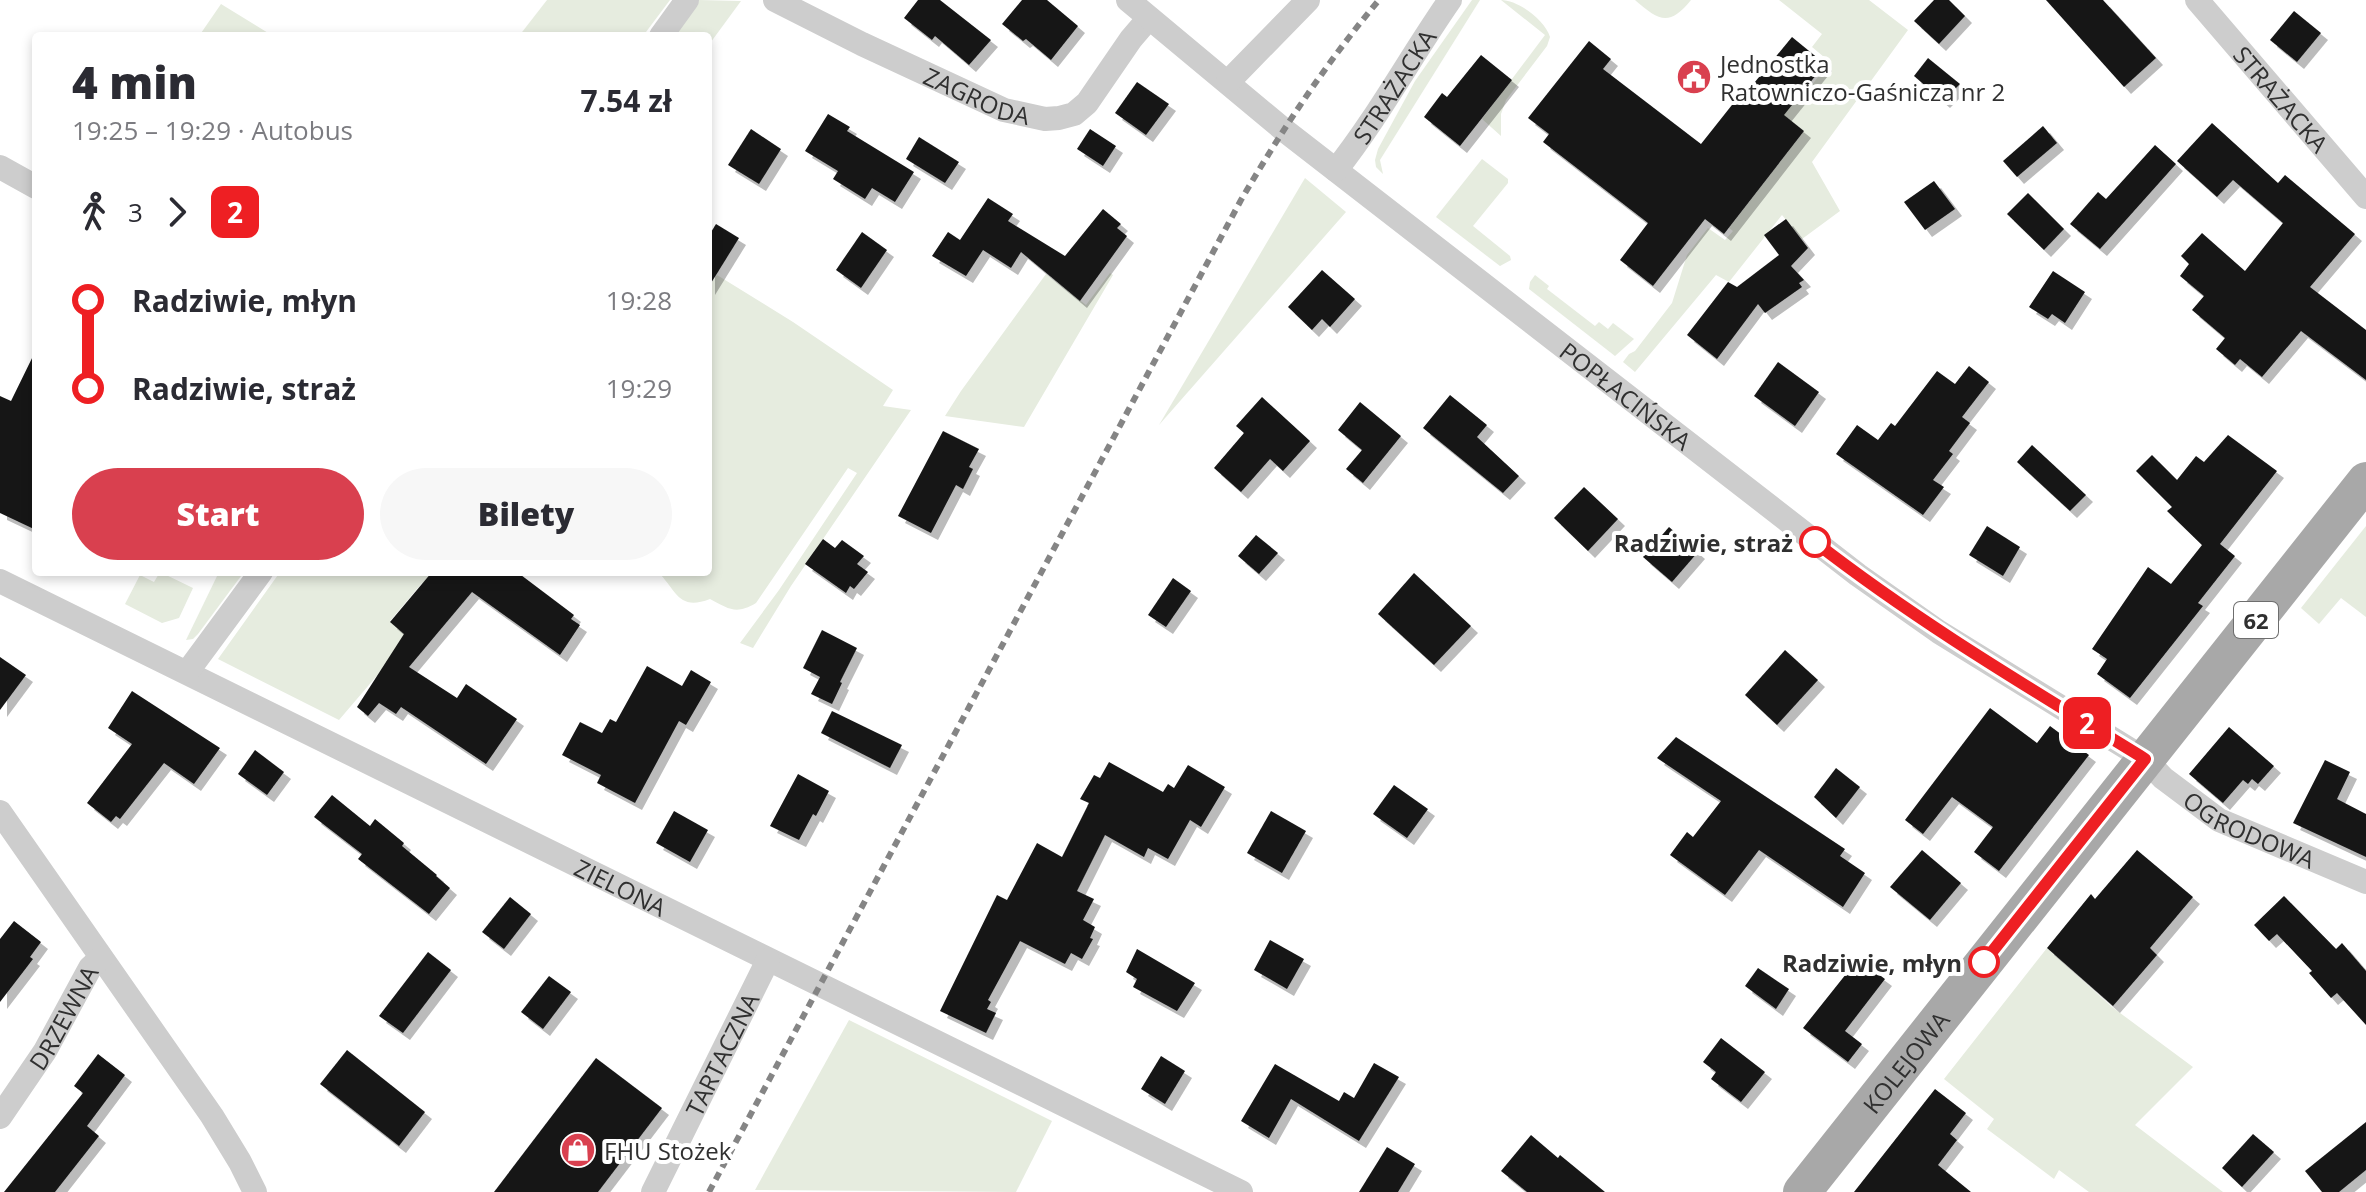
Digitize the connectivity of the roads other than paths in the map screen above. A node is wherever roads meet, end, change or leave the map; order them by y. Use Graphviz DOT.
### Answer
graph roads {
  1 [pos="687,0"];
  2 [pos="775,0"];
  3 [pos="1128,0"];
  4 [pos="1308,0"];
  5 [pos="1450,0"];
  6 [pos="2197,0"];
  7 [pos="1149,18"];
  8 [pos="664,32"];
  9 [pos="1228,82"];
  10 [pos="0,167"];
  11 [pos="1336,170"];
  12 [pos="32,185"];
  13 [pos="2366,197"];
  14 [pos="2366,481"];
  15 [pos="258,576"];
  16 [pos="0,581"];
  17 [pos="188,671"];
  18 [pos="2145,759"];
  19 [pos="0,812"];
  20 [pos="2366,882"];
  21 [pos="101,958"];
  22 [pos="768,960"];
  23 [pos="0,1117"];
  24 [pos="255,1192"];
  25 [pos="653,1192"];
  26 [pos="1241,1192"];
  27 [pos="1802,1192"];
  1 -- 8 [label="street"];
  2 -- 7 [label="street, ZAGRODA"];
  3 -- 7 [label="street, POPŁACIŃSKA"];
  4 -- 9 [label="street"];
  5 -- 11 [label="street, STRAŻACKA"];
  6 -- 13 [label="street, STRAŻACKA"];
  7 -- 9 [label="street, POPŁACIŃSKA"];
  9 -- 11 [label="street, POPŁACIŃSKA"];
  10 -- 12 [label="street"];
  11 -- 18 [label="street, POPŁACIŃSKA"];
  14 -- 18 [label="main road, KOLEJOWA / 62"];
  15 -- 17 [label="street"];
  16 -- 17 [label="street, ZIELONA"];
  17 -- 22 [label="street, ZIELONA"];
  18 -- 20 [label="street, OGRODOWA"];
  18 -- 27 [label="main road, KOLEJOWA / 62"];
  19 -- 21 [label="street"];
  21 -- 23 [label="street, DRZEWNA"];
  21 -- 24 [label="street"];
  22 -- 25 [label="street, TARTACZNA"];
  22 -- 26 [label="street, ZIELONA"];
}
